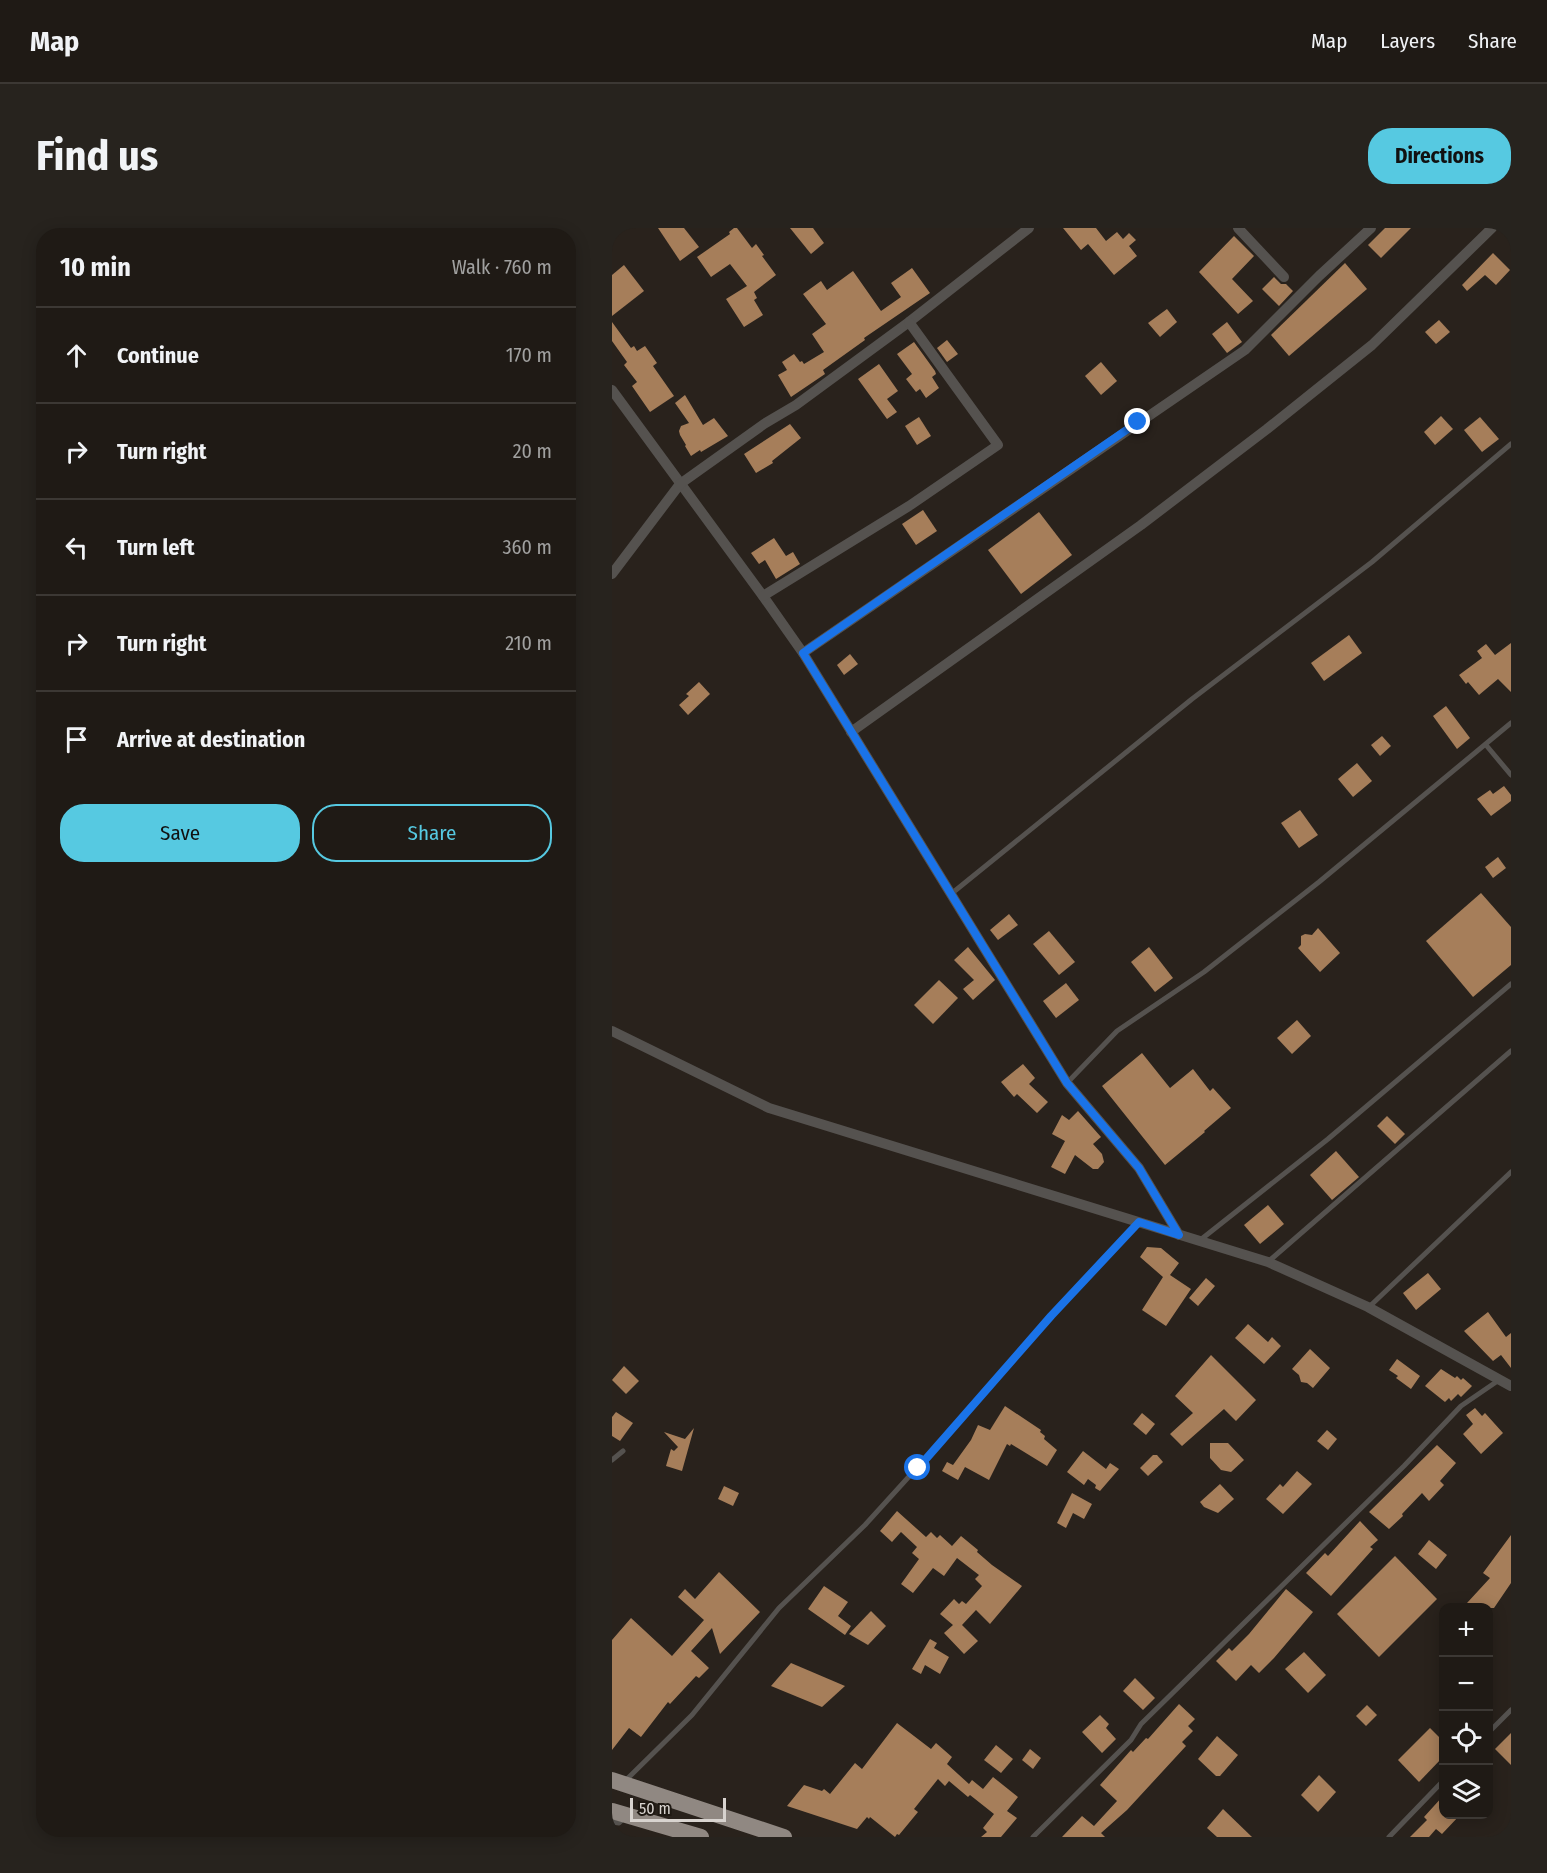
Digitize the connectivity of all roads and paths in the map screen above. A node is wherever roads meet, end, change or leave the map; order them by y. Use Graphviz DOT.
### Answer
graph roads {
  1 [pos="1029,228"];
  2 [pos="1238,228"];
  3 [pos="1371,228"];
  4 [pos="1492,228"];
  5 [pos="1284,277"];
  6 [pos="909,322"];
  7 [pos="612,390"];
  8 [pos="1511,444"];
  9 [pos="680,484"];
  10 [pos="612,574"];
  11 [pos="763,596"];
  12 [pos="803,653"];
  13 [pos="1511,723"];
  14 [pos="851,732"];
  15 [pos="1486,745"];
  16 [pos="1511,775"];
  17 [pos="951,894"];
  18 [pos="1511,984"];
  19 [pos="612,1030"];
  20 [pos="1511,1051"];
  21 [pos="1067,1083"];
  22 [pos="1511,1172"];
  23 [pos="1139,1222"];
  24 [pos="1179,1235"];
  25 [pos="1198,1242"];
  26 [pos="1268,1262"];
  27 [pos="1368,1307"];
  28 [pos="1499,1380"];
  29 [pos="1511,1386"];
  30 [pos="623,1451"];
  31 [pos="612,1460"];
  32 [pos="1511,1710"];
  33 [pos="1493,1728"];
  34 [pos="618,1781"];
  35 [pos="1439,1785"];
  36 [pos="617,1816"];
  37 [pos="701,1837"];
  38 [pos="784,1837"];
  39 [pos="1033,1837"];
  40 [pos="1389,1837"];
  1 -- 6 [label="street"];
  2 -- 5 [label="street"];
  3 -- 12 [label="street"];
  4 -- 14 [label="street"];
  6 -- 9 [label="street"];
  6 -- 11 [label="street"];
  7 -- 9 [label="street"];
  8 -- 17 [label="lane"];
  9 -- 10 [label="street"];
  9 -- 11 [label="street"];
  11 -- 12 [label="street"];
  12 -- 14 [label="street"];
  13 -- 15 [label="lane"];
  14 -- 17 [label="street"];
  15 -- 16 [label="lane"];
  15 -- 21 [label="lane"];
  17 -- 21 [label="street"];
  18 -- 25 [label="lane"];
  19 -- 23 [label="street"];
  20 -- 26 [label="lane"];
  21 -- 24 [label="street"];
  22 -- 27 [label="lane"];
  23 -- 24 [label="street"];
  23 -- 34 [label="lane"];
  24 -- 25 [label="street"];
  25 -- 26 [label="street"];
  26 -- 27 [label="street"];
  27 -- 28 [label="street"];
  28 -- 29 [label="street"];
  28 -- 39 [label="lane"];
  30 -- 31 [label="lane"];
  32 -- 33 [label="lane"];
  34 -- 38 [label="highway"];
  35 -- 40 [label="lane"];
  36 -- 37 [label="highway"];
}
